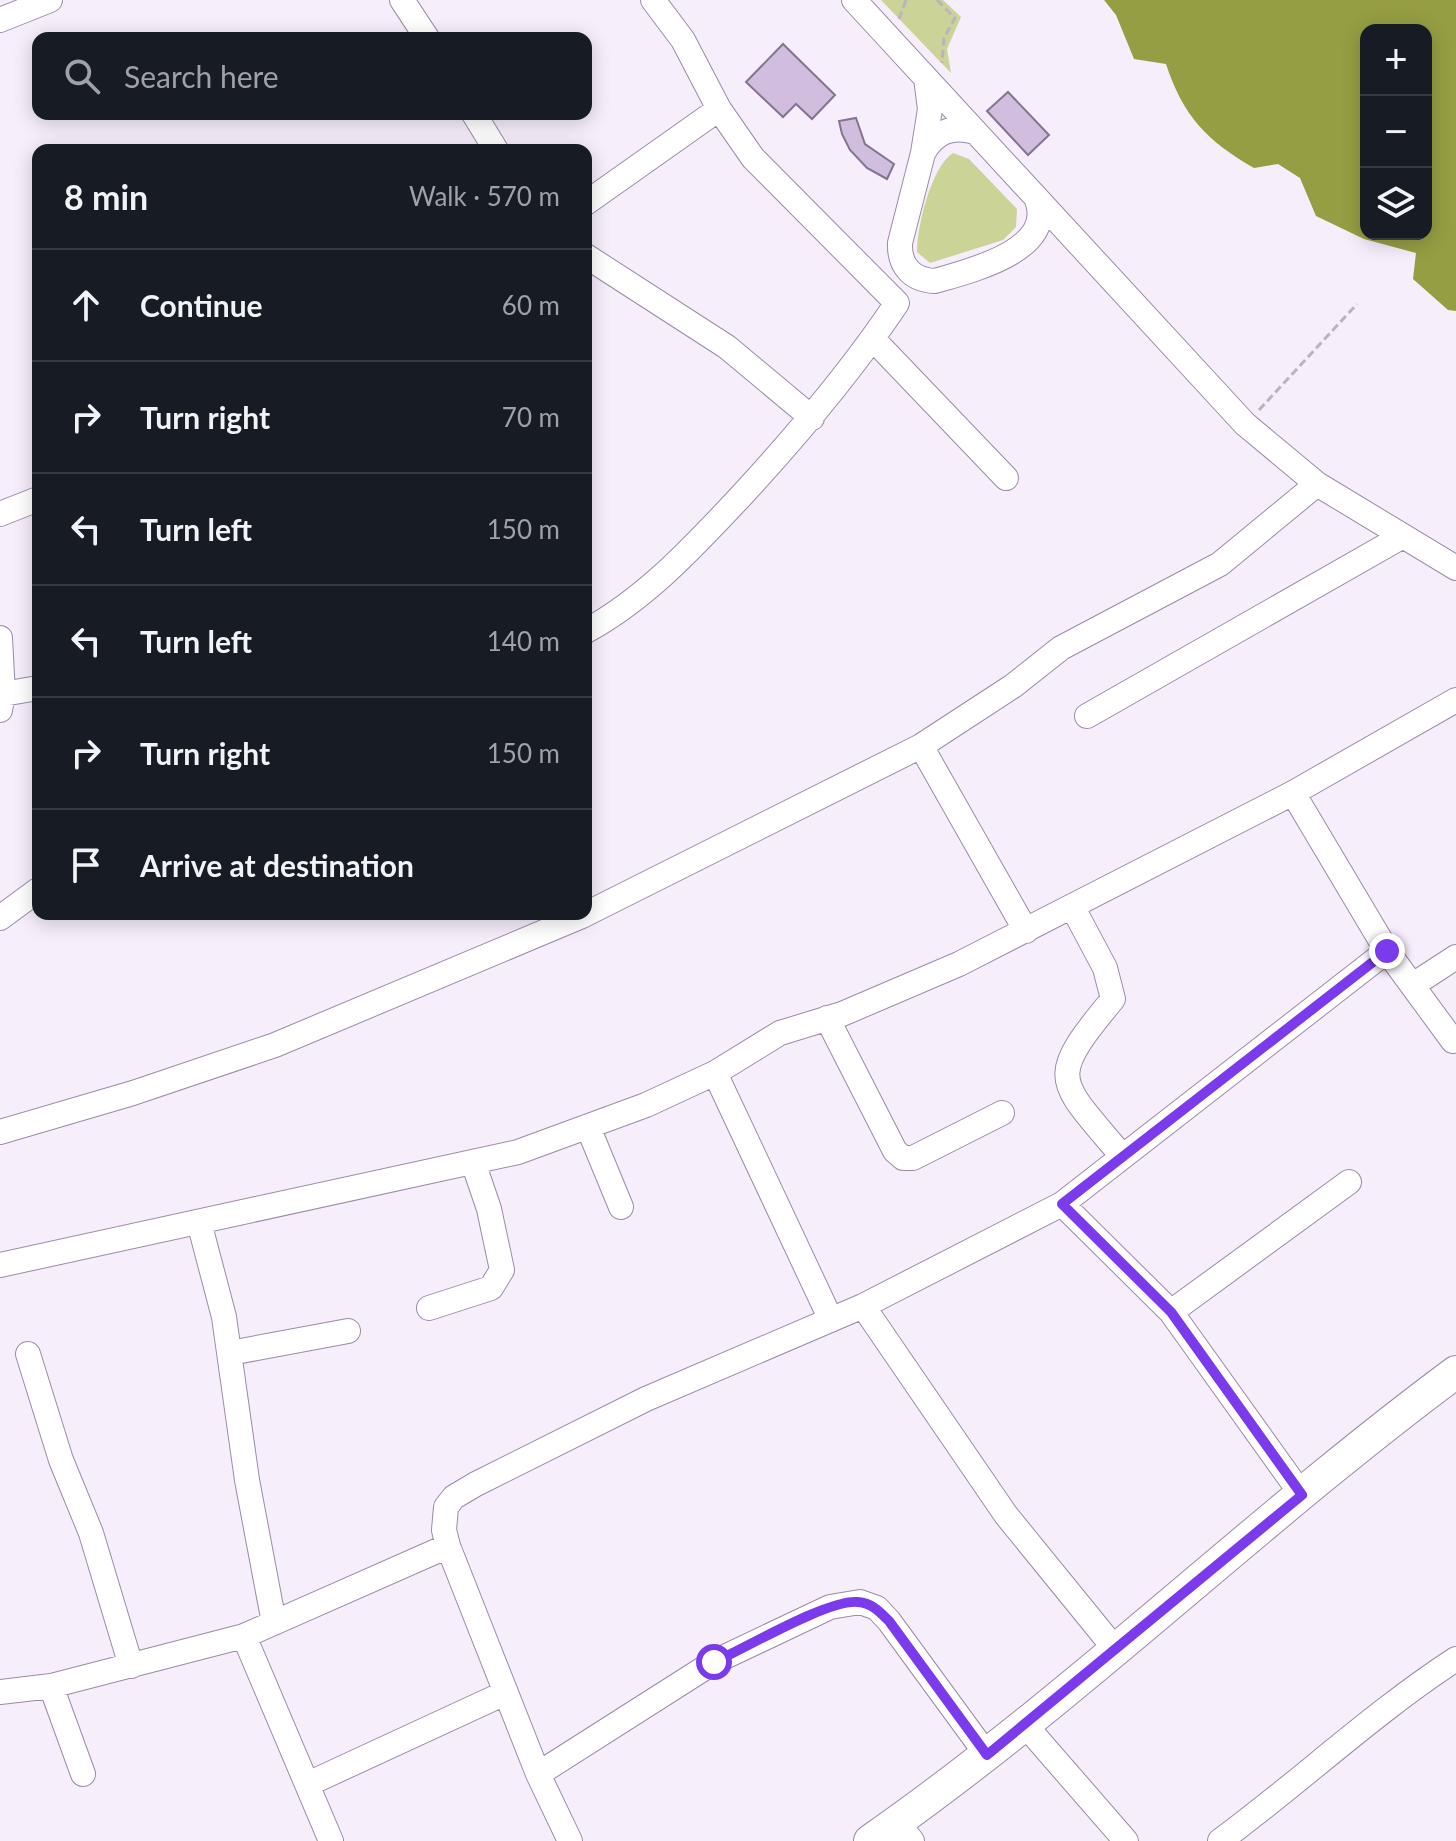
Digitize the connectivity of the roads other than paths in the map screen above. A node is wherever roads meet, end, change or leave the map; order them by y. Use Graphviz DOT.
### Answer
graph roads {
  1 [pos="50,0"];
  2 [pos="402,0"];
  3 [pos="653,0"];
  4 [pos="854,0"];
  5 [pos="0,20"];
  6 [pos="423,32"];
  7 [pos="934,72"];
  8 [pos="719,109"];
  9 [pos="476,120"];
  10 [pos="975,132"];
  11 [pos="485,144"];
  12 [pos="923,153"];
  13 [pos="592,199"];
  14 [pos="1037,200"];
  15 [pos="1018,250"];
  16 [pos="900,253"];
  17 [pos="1086,255"];
  18 [pos="592,260"];
  19 [pos="935,281"];
  20 [pos="897,303"];
  21 [pos="873,339"];
  22 [pos="812,418"];
  23 [pos="1006,478"];
  24 [pos="1317,484"];
  25 [pos="32,501"];
  26 [pos="0,514"];
  27 [pos="1403,536"];
  28 [pos="1456,568"];
  29 [pos="592,627"];
  30 [pos="0,638"];
  31 [pos="32,690"];
  32 [pos="1456,700"];
  33 [pos="2,702"];
  34 [pos="1087,716"];
  35 [pos="921,746"];
  36 [pos="1293,793"];
  37 [pos="32,894"];
  38 [pos="1072,906"];
  39 [pos="592,909"];
  40 [pos="0,918"];
  41 [pos="568,920"];
  42 [pos="1026,931"];
  43 [pos="1387,951"];
  44 [pos="1456,957"];
  45 [pos="1413,985"];
  46 [pos="827,1018"];
  47 [pos="1453,1041"];
  48 [pos="715,1073"];
  49 [pos="1002,1113"];
  50 [pos="588,1127"];
  51 [pos="0,1132"];
  52 [pos="1122,1156"];
  53 [pos="473,1162"];
  54 [pos="1349,1182"];
  55 [pos="1062,1204"];
  56 [pos="621,1207"];
  57 [pos="199,1222"];
  58 [pos="0,1265"];
  59 [pos="863,1306"];
  60 [pos="429,1308"];
  61 [pos="1171,1312"];
  62 [pos="831,1320"];
  63 [pos="348,1331"];
  64 [pos="230,1353"];
  65 [pos="28,1354"];
  66 [pos="1456,1372"];
  67 [pos="1302,1495"];
  68 [pos="448,1546"];
  69 [pos="274,1623"];
  70 [pos="244,1636"];
  71 [pos="1115,1649"];
  72 [pos="1456,1659"];
  73 [pos="131,1666"];
  74 [pos="51,1686"];
  75 [pos="0,1692"];
  76 [pos="505,1693"];
  77 [pos="1026,1726"];
  78 [pos="987,1755"];
  79 [pos="83,1774"];
  80 [pos="538,1774"];
  81 [pos="308,1784"];
  82 [pos="905,1831"];
  83 [pos="331,1841"];
  84 [pos="570,1841"];
  85 [pos="870,1841"];
  86 [pos="1126,1841"];
  87 [pos="1220,1841"];
  1 -- 5 [label="street"];
  2 -- 6 [label="street"];
  3 -- 8 [label="street"];
  4 -- 7 [label="street"];
  7 -- 10 [label="street"];
  7 -- 12 [label="street"];
  8 -- 13 [label="street"];
  8 -- 20 [label="street"];
  9 -- 11 [label="street"];
  10 -- 12 [label="street"];
  10 -- 14 [label="street"];
  12 -- 16 [label="street"];
  14 -- 15 [label="street"];
  14 -- 17 [label="street"];
  15 -- 17 [label="street"];
  15 -- 19 [label="street"];
  16 -- 19 [label="street"];
  16 -- 20 [label="street"];
  17 -- 24 [label="street"];
  18 -- 22 [label="street"];
  19 -- 20 [label="street"];
  20 -- 21 [label="street"];
  21 -- 22 [label="street"];
  21 -- 23 [label="street"];
  22 -- 29 [label="street"];
  24 -- 27 [label="street"];
  24 -- 35 [label="street"];
  25 -- 26 [label="street"];
  27 -- 28 [label="street"];
  27 -- 34 [label="street"];
  30 -- 33 [label="street"];
  31 -- 33 [label="street"];
  32 -- 36 [label="street"];
  35 -- 39 [label="street"];
  35 -- 42 [label="street"];
  36 -- 38 [label="street"];
  36 -- 43 [label="street"];
  37 -- 40 [label="street"];
  38 -- 42 [label="street"];
  38 -- 52 [label="street"];
  41 -- 51 [label="street"];
  42 -- 46 [label="street"];
  43 -- 45 [label="street"];
  43 -- 52 [label="street"];
  44 -- 45 [label="street"];
  45 -- 47 [label="street"];
  46 -- 48 [label="street"];
  46 -- 49 [label="street"];
  48 -- 50 [label="street"];
  48 -- 62 [label="street"];
  50 -- 53 [label="street"];
  50 -- 56 [label="street"];
  52 -- 55 [label="street"];
  53 -- 57 [label="street"];
  53 -- 60 [label="street"];
  54 -- 61 [label="street"];
  55 -- 59 [label="street"];
  55 -- 61 [label="street"];
  57 -- 58 [label="street"];
  57 -- 64 [label="street"];
  59 -- 62 [label="street"];
  59 -- 71 [label="street"];
  61 -- 67 [label="street"];
  62 -- 68 [label="street"];
  63 -- 64 [label="street"];
  64 -- 69 [label="street"];
  65 -- 73 [label="street"];
  66 -- 67 [label="main road"];
  67 -- 71 [label="main road"];
  68 -- 69 [label="street"];
  68 -- 76 [label="street"];
  69 -- 70 [label="street"];
  70 -- 73 [label="street"];
  70 -- 81 [label="street"];
  71 -- 77 [label="main road"];
  72 -- 87 [label="street"];
  73 -- 74 [label="street"];
  74 -- 75 [label="street"];
  74 -- 79 [label="street"];
  76 -- 80 [label="street"];
  76 -- 81 [label="street"];
  77 -- 78 [label="main road"];
  77 -- 86 [label="street"];
  78 -- 80 [label="street"];
  78 -- 82 [label="main road"];
  80 -- 84 [label="street"];
  81 -- 83 [label="street"];
  82 -- 85 [label="main road"];
}
